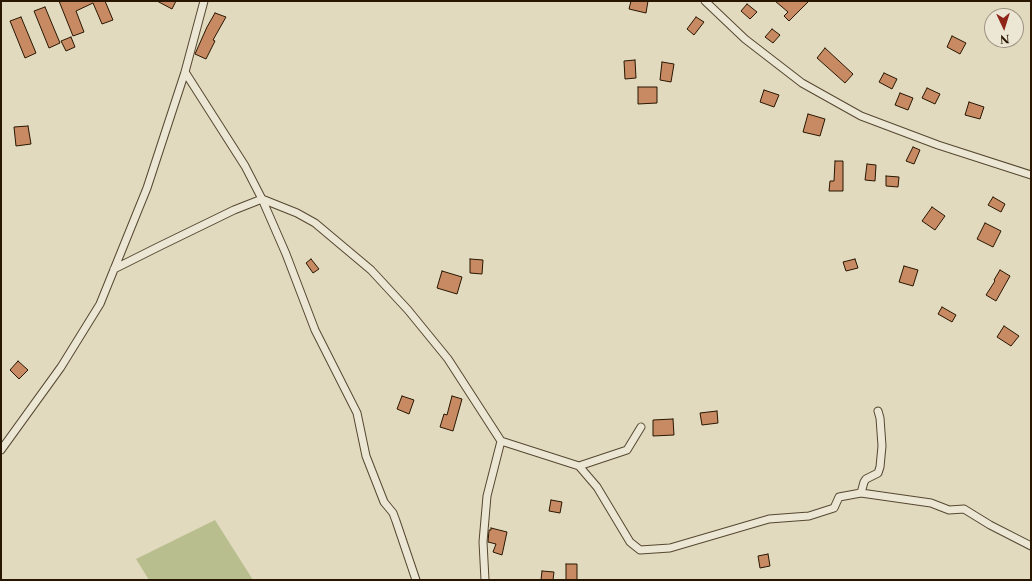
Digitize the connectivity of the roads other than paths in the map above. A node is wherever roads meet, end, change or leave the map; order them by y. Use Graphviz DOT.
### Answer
graph roads {
  1 [pos="204,1"];
  2 [pos="705,1"];
  3 [pos="185,72"];
  4 [pos="1031,175"];
  5 [pos="262,199"];
  6 [pos="114,270"];
  7 [pos="878,411"];
  8 [pos="641,427"];
  9 [pos="501,441"];
  10 [pos="1,450"];
  11 [pos="579,466"];
  12 [pos="861,493"];
  13 [pos="1031,546"];
  14 [pos="416,580"];
  15 [pos="485,580"];
  1 -- 3 [label="street"];
  2 -- 4 [label="street"];
  3 -- 5 [label="street"];
  3 -- 6 [label="street"];
  5 -- 6 [label="street"];
  5 -- 9 [label="street"];
  5 -- 14 [label="street"];
  6 -- 10 [label="street"];
  7 -- 12 [label="street"];
  8 -- 11 [label="street"];
  9 -- 11 [label="street"];
  9 -- 15 [label="street"];
  11 -- 12 [label="street"];
  12 -- 13 [label="street"];
}
